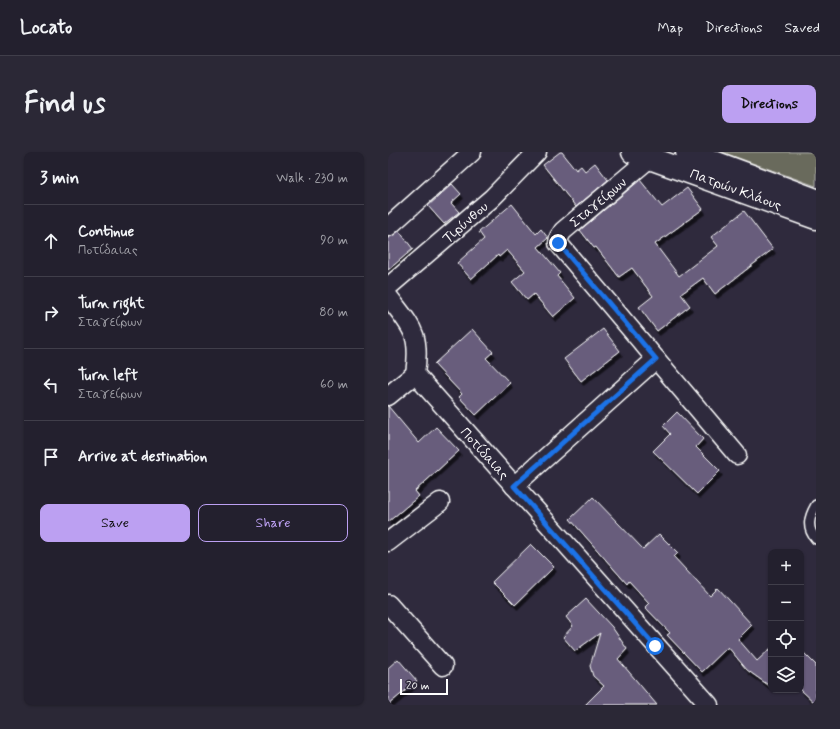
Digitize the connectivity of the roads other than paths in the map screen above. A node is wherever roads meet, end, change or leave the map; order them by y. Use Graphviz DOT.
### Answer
graph roads {
  1 [pos="472,152"];
  2 [pos="537,152"];
  3 [pos="687,152"];
  4 [pos="641,155"];
  5 [pos="816,200"];
  6 [pos="816,218"];
  7 [pos="388,227"];
  8 [pos="388,287"];
  9 [pos="388,296"];
  10 [pos="656,359"];
  11 [pos="415,374"];
  12 [pos="388,396"];
  13 [pos="737,454"];
  14 [pos="514,486"];
  15 [pos="440,502"];
  16 [pos="816,505"];
  17 [pos="815,536"];
  18 [pos="388,542"];
  19 [pos="388,604"];
  20 [pos="443,666"];
  21 [pos="709,705"];
  1 -- 7 [label="street"];
  2 -- 8 [label="street, Τιρύνθου"];
  3 -- 5 [label="main road, Πατρών Κλάους"];
  4 -- 6 [label="main road, Πατρών Κλάους"];
  4 -- 10 [label="street, Σταγείρων"];
  9 -- 11 [label="street"];
  10 -- 13 [label="street, Σταγείρων"];
  10 -- 14 [label="street"];
  11 -- 12 [label="street"];
  11 -- 14 [label="street, Ποτίδαιας"];
  14 -- 21 [label="street, Ποτίδαιας"];
  15 -- 18 [label="street"];
  16 -- 17 [label="lane"];
  19 -- 20 [label="street"];
}
